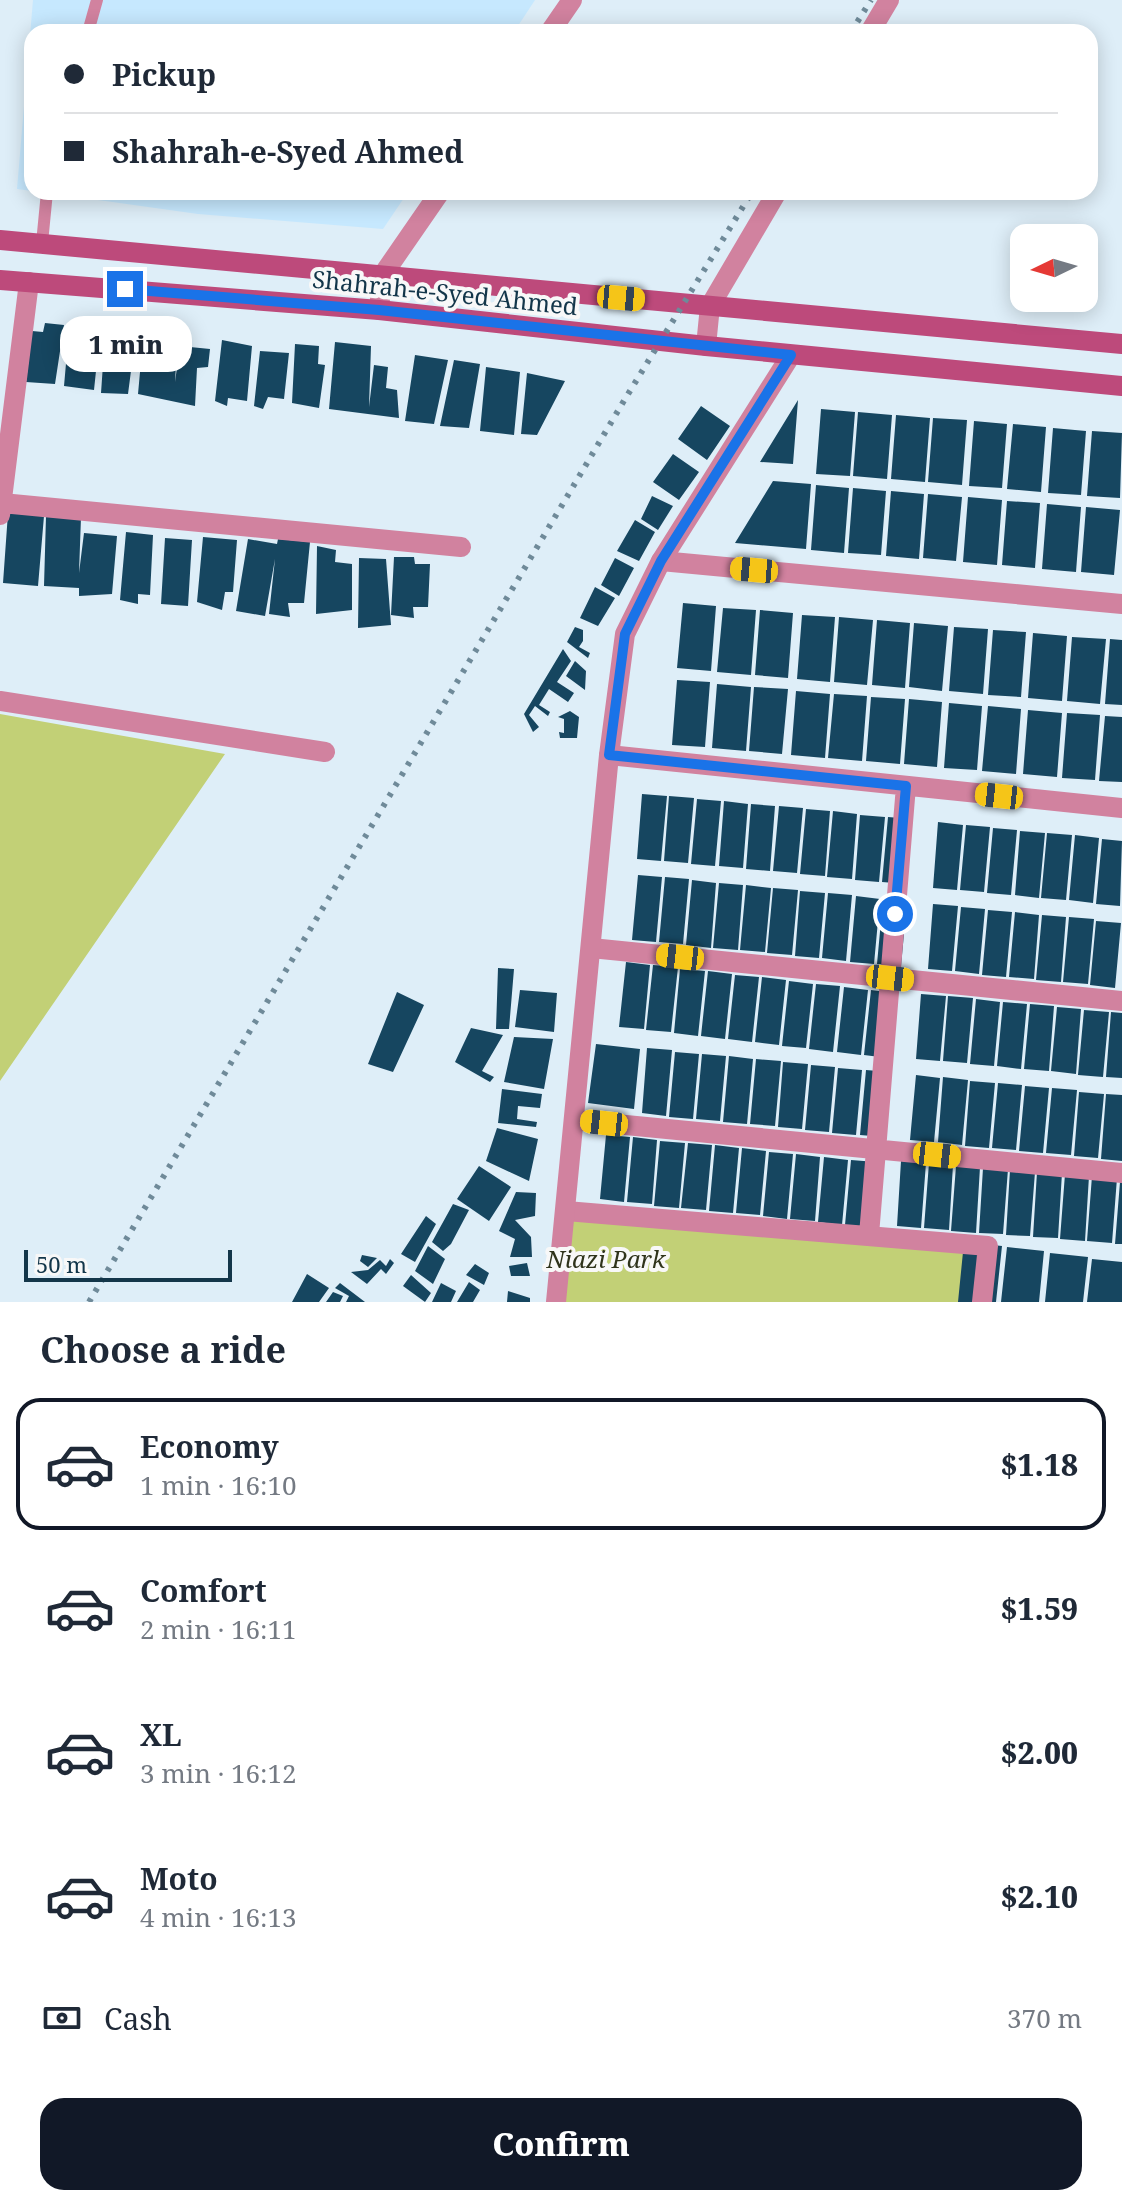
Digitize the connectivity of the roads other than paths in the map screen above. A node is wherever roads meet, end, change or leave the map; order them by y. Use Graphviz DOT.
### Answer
graph roads {
  1 [pos="97,0"];
  2 [pos="572,0"];
  3 [pos="889,0"];
  4 [pos="90,24"];
  5 [pos="556,24"];
  6 [pos="875,24"];
  7 [pos="46,200"];
  8 [pos="434,200"];
  9 [pos="772,200"];
  10 [pos="0,240"];
  11 [pos="42,243"];
  12 [pos="382,276"];
  13 [pos="0,280"];
  14 [pos="29,282"];
  15 [pos="710,306"];
  16 [pos="379,310"];
  17 [pos="1122,344"];
  18 [pos="706,346"];
  19 [pos="791,355"];
  20 [pos="1122,386"];
  21 [pos="1,509"];
  22 [pos="461,547"];
  23 [pos="661,561"];
  24 [pos="1122,604"];
  25 [pos="0,701"];
  26 [pos="325,752"];
  27 [pos="609,755"];
  28 [pos="906,786"];
  29 [pos="1122,808"];
  30 [pos="591,948"];
  31 [pos="890,978"];
  32 [pos="1122,1001"];
  33 [pos="574,1120"];
  34 [pos="876,1150"];
  35 [pos="1122,1173"];
  36 [pos="566,1211"];
  37 [pos="869,1235"];
  38 [pos="556,1302"];
  39 [pos="982,1302"];
  1 -- 4 [label="lane"];
  2 -- 5 [label="street"];
  3 -- 6 [label="street"];
  7 -- 11 [label="lane"];
  8 -- 12 [label="street"];
  9 -- 15 [label="street"];
  10 -- 11 [label="main road, Shahrah-e-Syed Ahmed"];
  11 -- 12 [label="main road, Shahrah-e-Syed Ahmed"];
  12 -- 15 [label="main road, Shahrah-e-Syed Ahmed"];
  12 -- 16 [label="street"];
  13 -- 14 [label="main road, Shahrah-e-Syed Ahmed"];
  14 -- 16 [label="main road, Shahrah-e-Syed Ahmed"];
  14 -- 21 [label="street"];
  15 -- 17 [label="main road, Shahrah-e-Syed Ahmed"];
  15 -- 18 [label="street"];
  16 -- 18 [label="main road, Shahrah-e-Syed Ahmed"];
  18 -- 19 [label="main road, Shahrah-e-Syed Ahmed"];
  19 -- 20 [label="main road, Shahrah-e-Syed Ahmed"];
  19 -- 23 [label="street"];
  21 -- 22 [label="street"];
  23 -- 24 [label="street"];
  23 -- 27 [label="street"];
  25 -- 26 [label="street"];
  27 -- 28 [label="street"];
  27 -- 30 [label="street"];
  28 -- 29 [label="street"];
  28 -- 31 [label="street"];
  30 -- 31 [label="street"];
  30 -- 33 [label="street"];
  31 -- 32 [label="street"];
  31 -- 34 [label="street"];
  33 -- 34 [label="street"];
  33 -- 36 [label="street"];
  34 -- 35 [label="street"];
  34 -- 37 [label="street"];
  36 -- 37 [label="street"];
  36 -- 38 [label="street"];
  37 -- 39 [label="street"];
}
